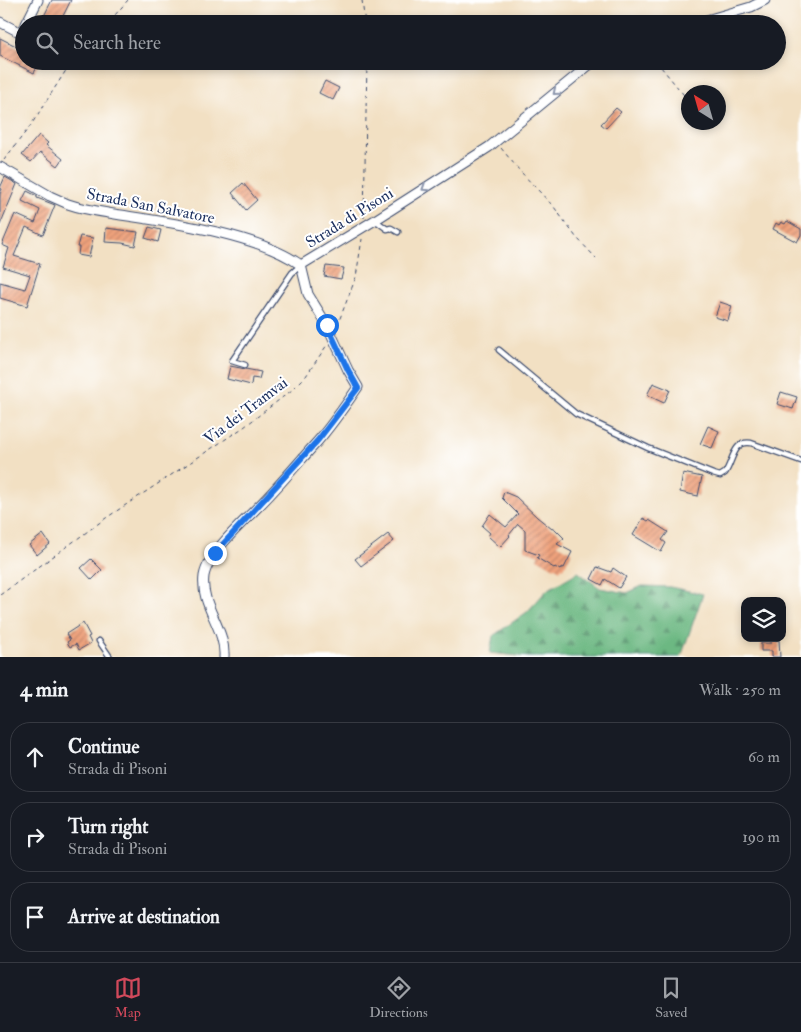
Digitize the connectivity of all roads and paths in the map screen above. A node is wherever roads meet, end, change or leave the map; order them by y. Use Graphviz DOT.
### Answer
graph roads {
  1 [pos="38,0"];
  2 [pos="128,0"];
  3 [pos="362,0"];
  4 [pos="765,0"];
  5 [pos="30,15"];
  6 [pos="115,15"];
  7 [pos="364,15"];
  8 [pos="724,15"];
  9 [pos="0,22"];
  10 [pos="15,31"];
  11 [pos="66,70"];
  12 [pos="367,70"];
  13 [pos="583,70"];
  14 [pos="663,70"];
  15 [pos="681,91"];
  16 [pos="496,142"];
  17 [pos="0,166"];
  18 [pos="375,220"];
  19 [pos="364,226"];
  20 [pos="398,232"];
  21 [pos="596,258"];
  22 [pos="301,264"];
  23 [pos="333,337"];
  24 [pos="499,350"];
  25 [pos="245,365"];
  26 [pos="801,462"];
  27 [pos="0,594"];
  28 [pos="99,641"];
  29 [pos="110,657"];
  30 [pos="224,657"];
  1 -- 5 [label="street"];
  2 -- 6 [label="path"];
  3 -- 7 [label="path"];
  4 -- 8 [label="street"];
  9 -- 10 [label="street"];
  11 -- 17 [label="path"];
  12 -- 19 [label="path, Via dei Tramvai"];
  13 -- 16 [label="street, Strada di Pisoni, one-way"];
  14 -- 15 [label="path"];
  16 -- 18 [label="street, Strada di Pisoni, one-way"];
  16 -- 21 [label="path"];
  17 -- 22 [label="street, Strada San Salvatore"];
  18 -- 19 [label="street, Strada di Pisoni"];
  18 -- 20 [label="lane"];
  19 -- 22 [label="street, Strada di Pisoni"];
  19 -- 23 [label="path, Via dei Tramvai"];
  22 -- 23 [label="street, Strada di Pisoni"];
  22 -- 25 [label="lane"];
  23 -- 27 [label="path, Via dei Tramvai"];
  23 -- 30 [label="street, Strada di Pisoni"];
  24 -- 26 [label="lane"];
  28 -- 29 [label="lane"];
}
